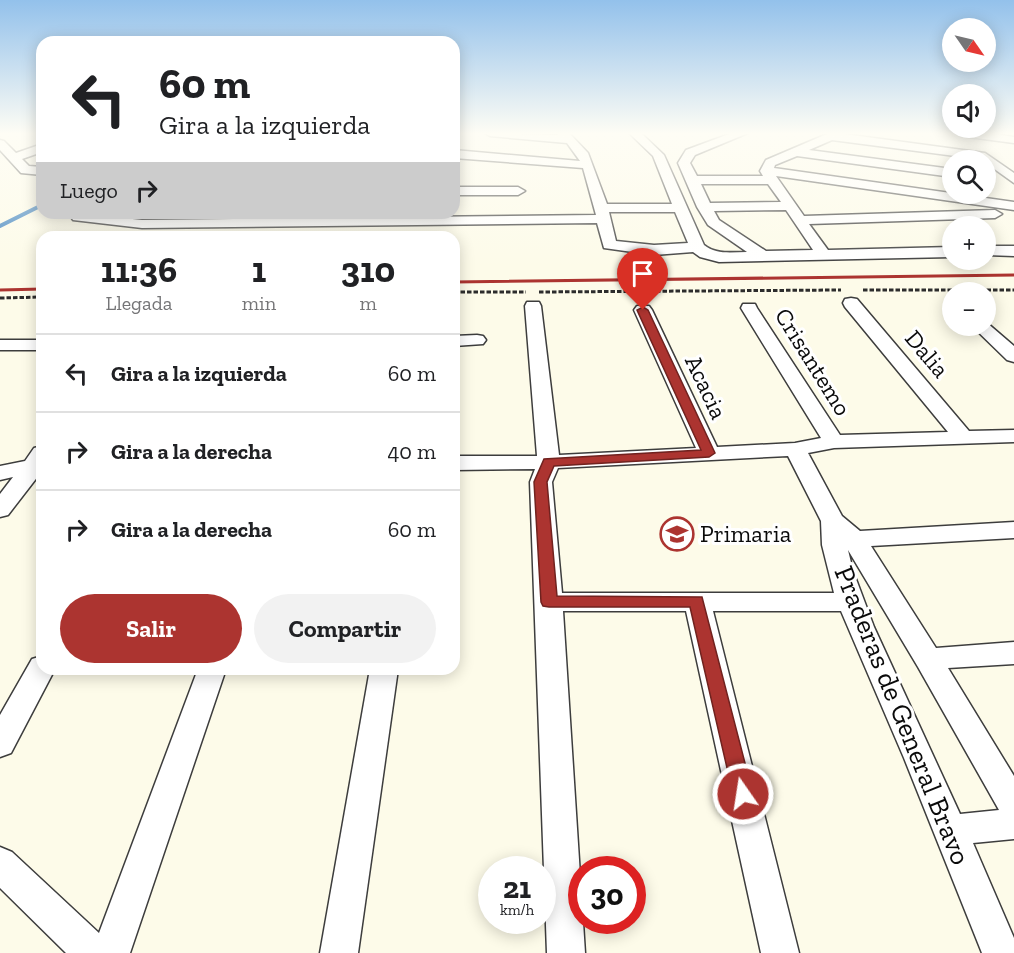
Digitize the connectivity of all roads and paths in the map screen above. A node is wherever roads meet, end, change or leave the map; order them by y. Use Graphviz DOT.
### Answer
graph roads {
  1 [pos="496,177"];
  2 [pos="553,177"];
  3 [pos="592,177"];
  4 [pos="676,177"];
  5 [pos="996,179"];
  6 [pos="692,180"];
  7 [pos="772,180"];
  8 [pos="1014,180"];
  9 [pos="866,186"];
  10 [pos="518,190"];
  11 [pos="460,191"];
  12 [pos="460,199"];
  13 [pos="789,206"];
  14 [pos="1014,206"];
  15 [pos="704,207"];
  16 [pos="679,208"];
  17 [pos="602,213"];
  18 [pos="1014,213"];
  19 [pos="85,219"];
  20 [pos="151,219"];
  21 [pos="240,219"];
  22 [pos="309,219"];
  23 [pos="798,220"];
  24 [pos="234,223"];
  25 [pos="142,224"];
  26 [pos="687,225"];
  27 [pos="609,245"];
  28 [pos="697,247"];
  29 [pos="1014,250"];
  30 [pos="996,251"];
  31 [pos="942,252"];
  32 [pos="824,254"];
  33 [pos="763,256"];
  34 [pos="1014,290"];
  35 [pos="460,292"];
  36 [pos="852,294"];
  37 [pos="36,297"];
  38 [pos="532,297"];
  39 [pos="0,298"];
  40 [pos="749,308"];
  41 [pos="643,310"];
  42 [pos="992,336"];
  43 [pos="477,340"];
  44 [pos="460,341"];
  45 [pos="36,345"];
  46 [pos="3,348"];
  47 [pos="1014,356"];
  48 [pos="1014,436"];
  49 [pos="963,437"];
  50 [pos="834,442"];
  51 [pos="795,448"];
  52 [pos="709,453"];
  53 [pos="36,462"];
  54 [pos="549,462"];
  55 [pos="460,463"];
  56 [pos="36,465"];
  57 [pos="0,473"];
  58 [pos="0,510"];
  59 [pos="1014,530"];
  60 [pos="840,533"];
  61 [pos="549,602"];
  62 [pos="697,602"];
  63 [pos="851,602"];
  64 [pos="1014,653"];
  65 [pos="928,659"];
  66 [pos="38,675"];
  67 [pos="210,675"];
  68 [pos="383,675"];
  69 [pos="0,744"];
  70 [pos="1014,806"];
  71 [pos="1014,824"];
  72 [pos="951,830"];
  73 [pos="0,864"];
  74 [pos="93,953"];
  75 [pos="111,953"];
  76 [pos="339,953"];
  77 [pos="566,953"];
  78 [pos="780,953"];
  79 [pos="1001,953"];
  1 -- 10 [label="street"];
  2 -- 10 [label="street"];
  3 -- 17 [label="street"];
  4 -- 16 [label="street"];
  5 -- 8 [label="street"];
  6 -- 7 [label="street"];
  6 -- 15 [label="street"];
  7 -- 9 [label="street"];
  7 -- 9 [label="street"];
  7 -- 13 [label="street"];
  9 -- 14 [label="street"];
  10 -- 11 [label="street"];
  10 -- 12 [label="street"];
  10 -- 17 [label="street"];
  13 -- 15 [label="street"];
  13 -- 23 [label="street"];
  15 -- 33 [label="street"];
  16 -- 17 [label="street"];
  16 -- 26 [label="street"];
  17 -- 27 [label="street"];
  18 -- 23 [label="street"];
  19 -- 25 [label="street"];
  20 -- 25 [label="street"];
  21 -- 24 [label="street"];
  22 -- 24 [label="street"];
  23 -- 32 [label="street"];
  24 -- 25 [label="street"];
  26 -- 27 [label="street"];
  26 -- 28 [label="street"];
  27 -- 28 [label="street"];
  28 -- 33 [label="street"];
  29 -- 30 [label="street"];
  31 -- 32 [label="street"];
  32 -- 33 [label="street"];
  34 -- 36 [label="path"];
  35 -- 38 [label="path"];
  36 -- 38 [label="path"];
  36 -- 49 [label="street, Dalia"];
  37 -- 39 [label="path"];
  38 -- 54 [label="street"];
  40 -- 50 [label="street, Crisantemo"];
  41 -- 52 [label="street, Acacia"];
  42 -- 47 [label="street"];
  43 -- 44 [label="street"];
  45 -- 46 [label="street"];
  48 -- 49 [label="street"];
  49 -- 50 [label="street"];
  50 -- 51 [label="street"];
  51 -- 52 [label="street"];
  51 -- 60 [label="street"];
  52 -- 54 [label="street"];
  53 -- 57 [label="street"];
  54 -- 55 [label="street"];
  54 -- 61 [label="street"];
  56 -- 58 [label="street"];
  59 -- 60 [label="street"];
  60 -- 63 [label="street, Praderas de General Bravo"];
  60 -- 65 [label="street, Praderas de General Bravo"];
  61 -- 62 [label="street"];
  61 -- 77 [label="street"];
  62 -- 63 [label="street"];
  62 -- 78 [label="street"];
  63 -- 72 [label="street, Praderas de General Bravo"];
  64 -- 65 [label="street"];
  65 -- 70 [label="street, Praderas de General Bravo"];
  66 -- 69 [label="street"];
  67 -- 75 [label="street"];
  68 -- 76 [label="street"];
  71 -- 72 [label="street"];
  72 -- 79 [label="street, Praderas de General Bravo"];
  73 -- 74 [label="street"];
}
